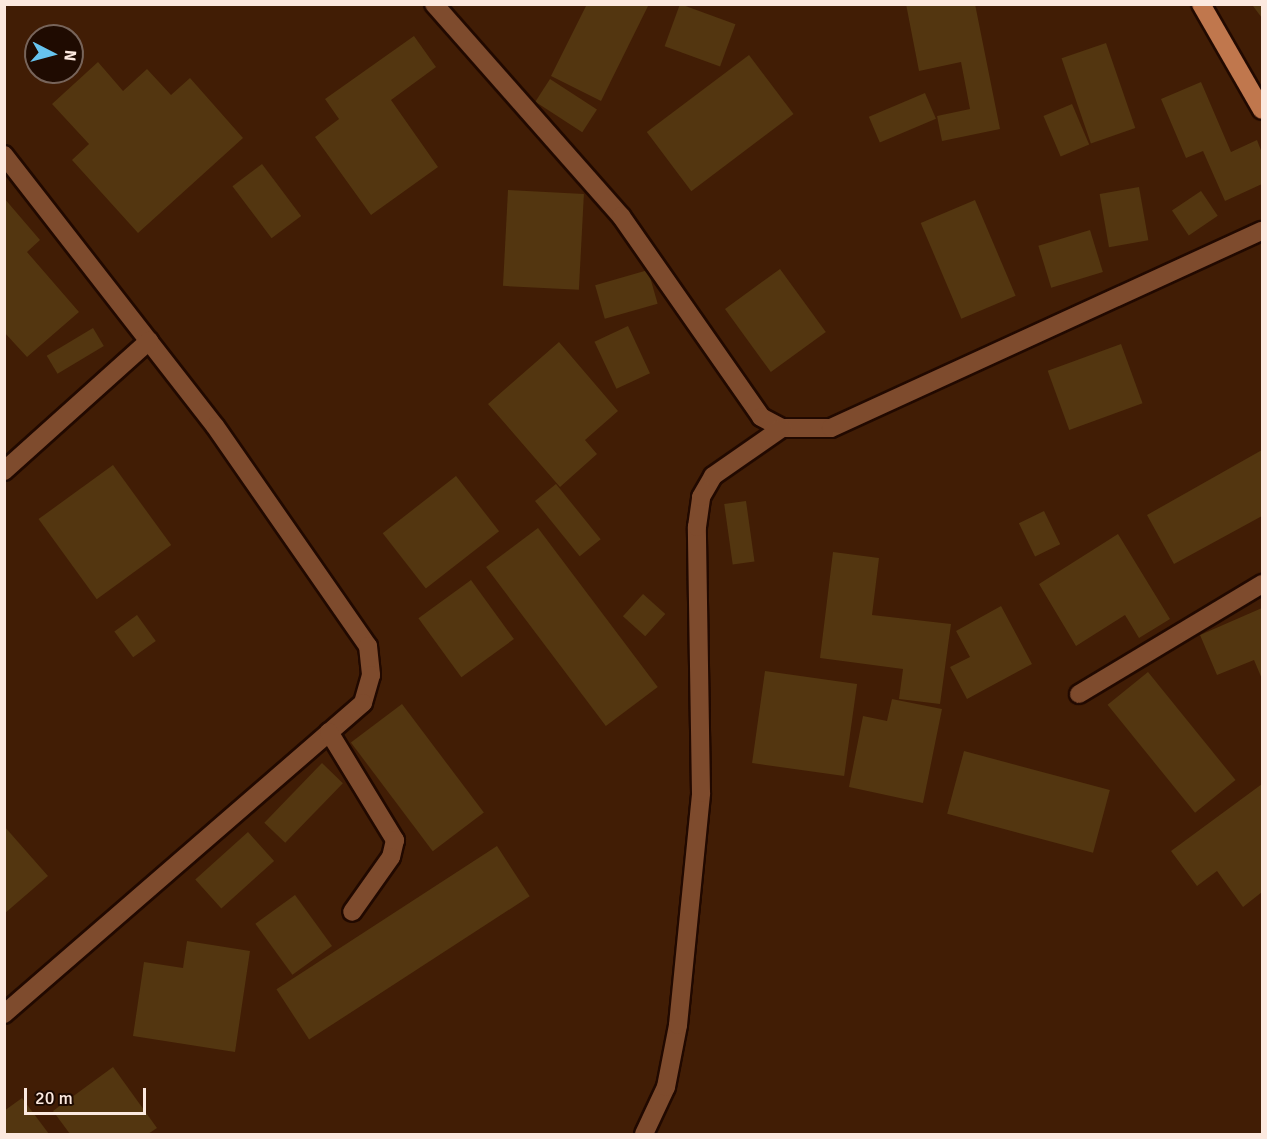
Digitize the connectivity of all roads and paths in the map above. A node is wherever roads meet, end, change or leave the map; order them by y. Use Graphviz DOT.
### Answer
graph roads {
  1 [pos="434,4"];
  2 [pos="1201,4"];
  3 [pos="1263,110"];
  4 [pos="4,155"];
  5 [pos="1263,231"];
  6 [pos="148,341"];
  7 [pos="782,428"];
  8 [pos="4,471"];
  9 [pos="1263,584"];
  10 [pos="1079,694"];
  11 [pos="329,732"];
  12 [pos="352,912"];
  13 [pos="4,1014"];
  14 [pos="644,1134"];
  1 -- 7 [label="street"];
  2 -- 3 [label="main road"];
  4 -- 6 [label="street"];
  5 -- 7 [label="street"];
  6 -- 8 [label="street"];
  6 -- 11 [label="street"];
  7 -- 14 [label="street"];
  9 -- 10 [label="street"];
  11 -- 12 [label="street"];
  11 -- 13 [label="street"];
}
